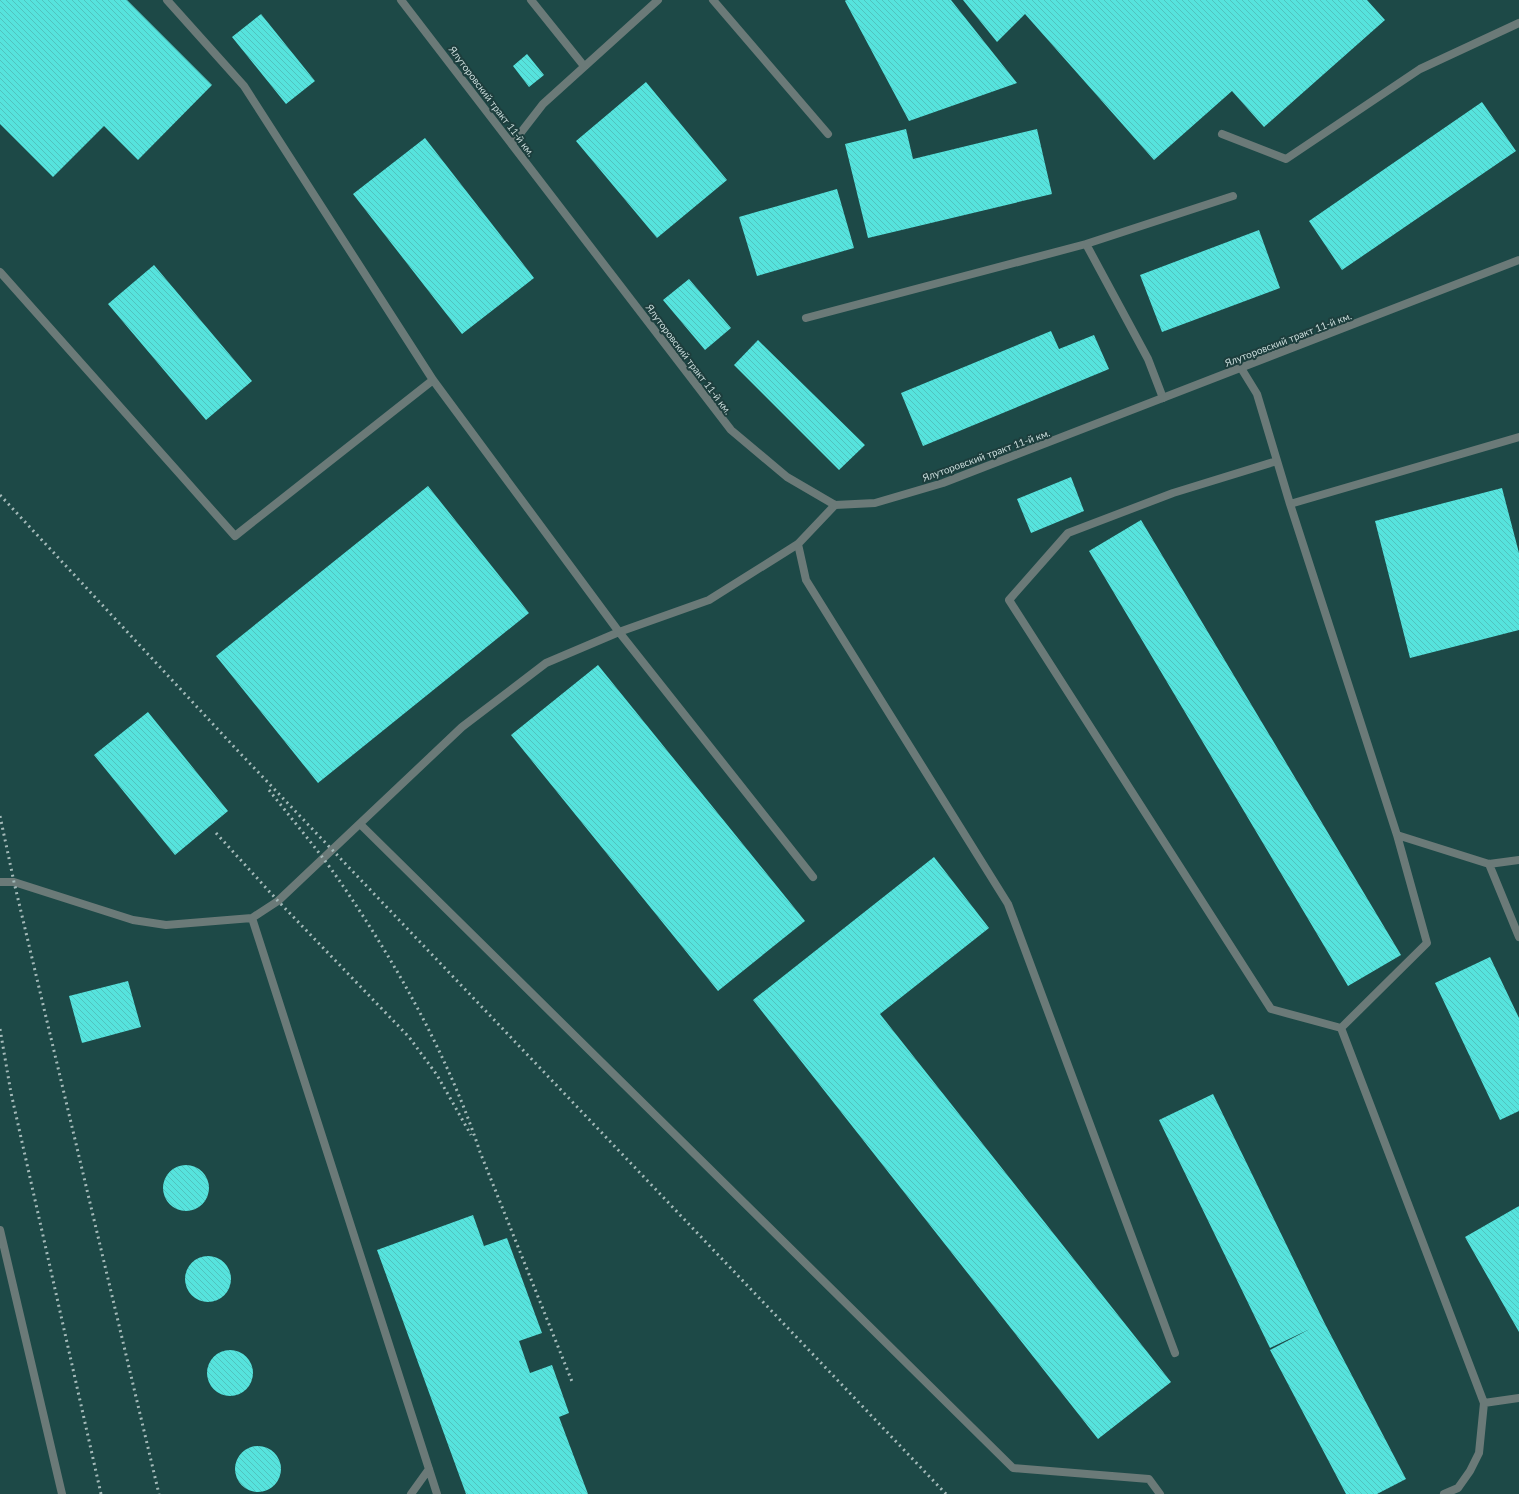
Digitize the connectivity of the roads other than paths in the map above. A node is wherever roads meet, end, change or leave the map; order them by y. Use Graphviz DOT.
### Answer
graph roads {
  1 [pos="167,0"];
  2 [pos="401,0"];
  3 [pos="531,0"];
  4 [pos="658,0"];
  5 [pos="714,0"];
  6 [pos="1519,23"];
  7 [pos="584,66"];
  8 [pos="828,134"];
  9 [pos="1222,134"];
  10 [pos="512,144"];
  11 [pos="1233,196"];
  12 [pos="1086,244"];
  13 [pos="1519,260"];
  14 [pos="0,272"];
  15 [pos="806,318"];
  16 [pos="1241,368"];
  17 [pos="433,380"];
  18 [pos="1162,398"];
  19 [pos="1519,437"];
  20 [pos="1277,461"];
  21 [pos="1290,504"];
  22 [pos="835,505"];
  23 [pos="798,544"];
  24 [pos="619,632"];
  25 [pos="360,824"];
  26 [pos="1397,835"];
  27 [pos="1519,860"];
  28 [pos="1489,864"];
  29 [pos="813,877"];
  30 [pos="0,882"];
  31 [pos="252,918"];
  32 [pos="1519,937"];
  33 [pos="1341,1028"];
  34 [pos="0,1230"];
  35 [pos="1175,1353"];
  36 [pos="1519,1398"];
  37 [pos="1484,1403"];
  38 [pos="429,1468"];
  39 [pos="62,1494"];
  40 [pos="412,1494"];
  41 [pos="438,1494"];
  42 [pos="1160,1494"];
  43 [pos="1444,1494"];
  1 -- 17 [label="street"];
  2 -- 10 [label="street, Ялуторовский тракт 11-й км."];
  3 -- 7 [label="street"];
  4 -- 7 [label="street"];
  5 -- 8 [label="street"];
  6 -- 9 [label="street"];
  7 -- 10 [label="street"];
  10 -- 22 [label="street, Ялуторовский тракт 11-й км."];
  11 -- 12 [label="street"];
  12 -- 15 [label="street"];
  12 -- 18 [label="street"];
  13 -- 16 [label="street, Ялуторовский тракт 11-й км."];
  14 -- 17 [label="street"];
  16 -- 18 [label="street, Ялуторовский тракт 11-й км."];
  16 -- 20 [label="street"];
  17 -- 24 [label="street"];
  18 -- 22 [label="street, Ялуторовский тракт 11-й км."];
  19 -- 21 [label="street"];
  20 -- 21 [label="street"];
  20 -- 33 [label="street"];
  21 -- 26 [label="street"];
  22 -- 23 [label="street"];
  23 -- 24 [label="street"];
  23 -- 35 [label="street"];
  24 -- 25 [label="street"];
  24 -- 29 [label="street"];
  25 -- 31 [label="street"];
  25 -- 42 [label="street"];
  26 -- 28 [label="street"];
  26 -- 33 [label="street"];
  27 -- 28 [label="street"];
  28 -- 32 [label="street"];
  30 -- 31 [label="street"];
  31 -- 38 [label="street"];
  33 -- 37 [label="street"];
  34 -- 39 [label="street"];
  36 -- 37 [label="street"];
  37 -- 43 [label="street"];
  38 -- 40 [label="street"];
  38 -- 41 [label="street"];
}
